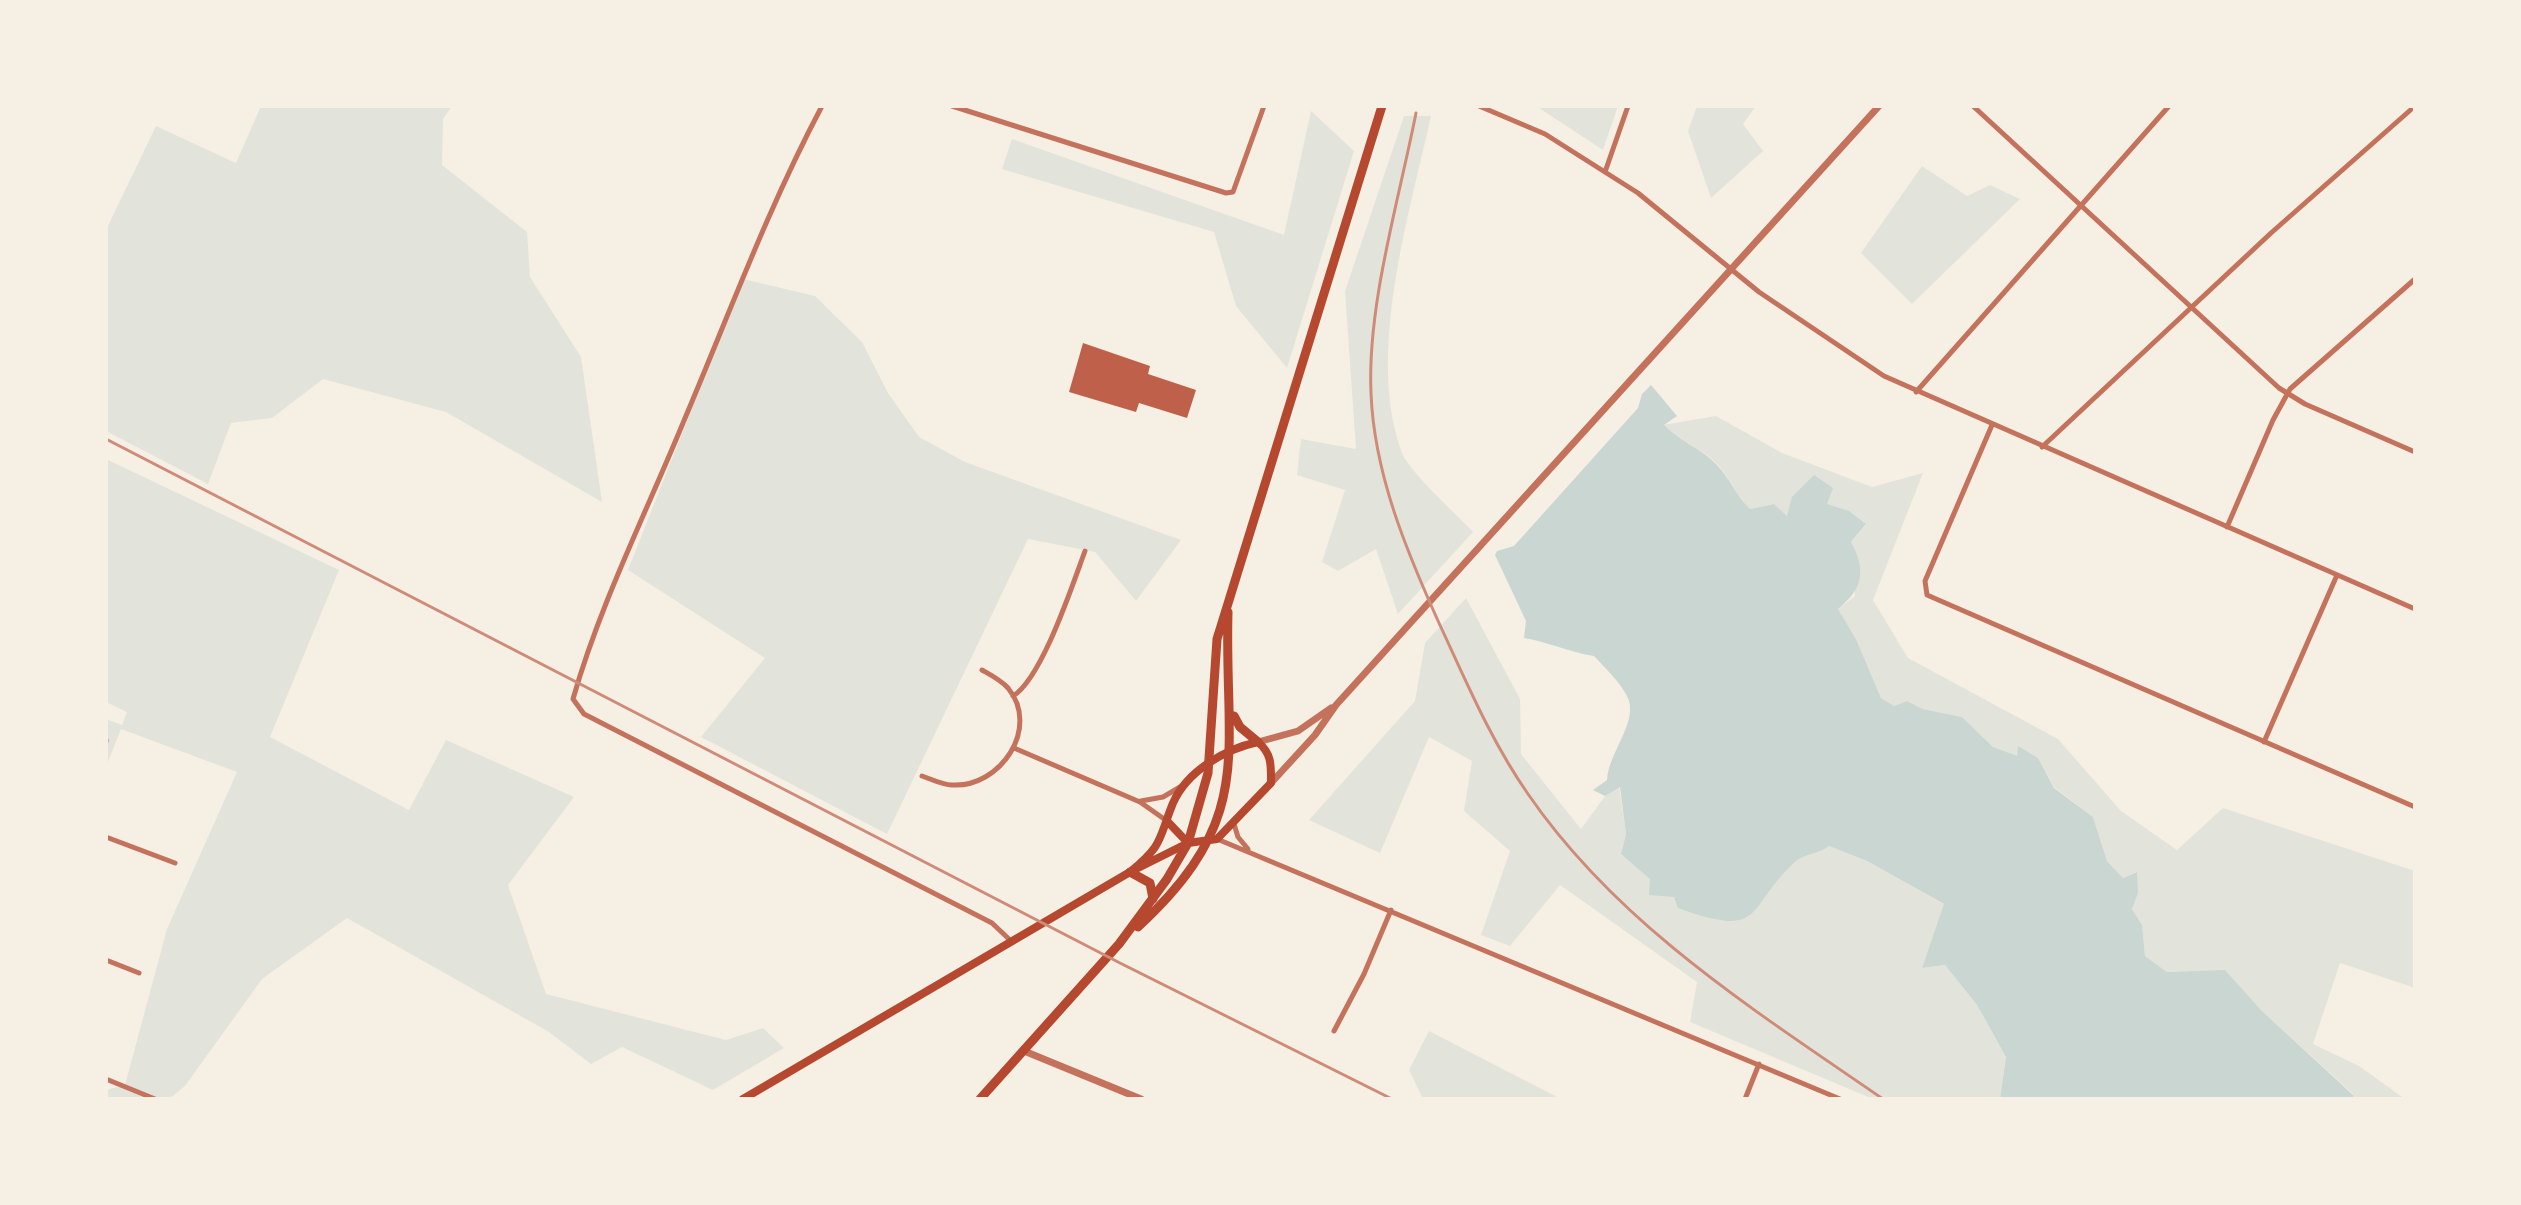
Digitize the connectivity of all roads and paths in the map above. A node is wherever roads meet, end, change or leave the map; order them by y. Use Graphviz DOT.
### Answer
graph roads {
  1 [pos="822,106"];
  2 [pos="952,106"];
  3 [pos="1264,106"];
  4 [pos="1382,106"];
  5 [pos="1479,106"];
  6 [pos="1628,106"];
  7 [pos="1879,106"];
  8 [pos="1973,106"];
  9 [pos="2169,106"];
  10 [pos="2415,106"];
  11 [pos="1605,172"];
  12 [pos="2080,206"];
  13 [pos="1731,269"];
  14 [pos="2415,279"];
  15 [pos="2190,309"];
  16 [pos="1916,392"];
  17 [pos="2287,394"];
  18 [pos="1992,425"];
  19 [pos="2042,447"];
  20 [pos="2415,452"];
  21 [pos="2227,528"];
  22 [pos="1085,551"];
  23 [pos="2337,575"];
  24 [pos="1229,600"];
  25 [pos="2415,609"];
  26 [pos="982,670"];
  27 [pos="1013,696"];
  28 [pos="1213,696"];
  29 [pos="1229,696"];
  30 [pos="1336,705"];
  31 [pos="1230,710"];
  32 [pos="1258,742"];
  33 [pos="2264,742"];
  34 [pos="1014,748"];
  35 [pos="1231,749"];
  36 [pos="1208,764"];
  37 [pos="922,776"];
  38 [pos="1193,776"];
  39 [pos="1271,783"];
  40 [pos="1140,802"];
  41 [pos="2415,807"];
  42 [pos="1168,822"];
  43 [pos="1234,822"];
  44 [pos="106,837"];
  45 [pos="1212,840"];
  46 [pos="1188,843"];
  47 [pos="1249,850"];
  48 [pos="175,863"];
  49 [pos="1130,872"];
  50 [pos="1153,900"];
  51 [pos="1391,910"];
  52 [pos="1011,941"];
  53 [pos="1119,944"];
  54 [pos="106,960"];
  55 [pos="139,973"];
  56 [pos="1334,1031"];
  57 [pos="1024,1051"];
  58 [pos="1759,1064"];
  59 [pos="106,1079"];
  60 [pos="155,1099"];
  61 [pos="743,1099"];
  62 [pos="980,1099"];
  63 [pos="1141,1099"];
  64 [pos="1745,1099"];
  65 [pos="1840,1099"];
  1 -- 52 [label="street"];
  2 -- 3 [label="street"];
  4 -- 24 [label="highway"];
  5 -- 11 [label="street"];
  6 -- 11 [label="street"];
  7 -- 13 [label="street"];
  8 -- 12 [label="street"];
  9 -- 12 [label="street"];
  10 -- 15 [label="street"];
  11 -- 13 [label="street"];
  12 -- 15 [label="street"];
  12 -- 16 [label="street"];
  13 -- 16 [label="street"];
  13 -- 30 [label="street"];
  14 -- 17 [label="street"];
  15 -- 17 [label="street"];
  15 -- 19 [label="street"];
  16 -- 18 [label="street"];
  17 -- 20 [label="street"];
  17 -- 21 [label="street"];
  18 -- 19 [label="street"];
  18 -- 33 [label="street"];
  19 -- 21 [label="street"];
  21 -- 23 [label="street"];
  22 -- 27 [label="street"];
  23 -- 25 [label="street"];
  23 -- 33 [label="street"];
  24 -- 28 [label="highway"];
  24 -- 29 [label="highway"];
  26 -- 27 [label="street"];
  27 -- 34 [label="street"];
  28 -- 29 [label="highway"];
  28 -- 36 [label="highway"];
  29 -- 31 [label="highway"];
  30 -- 32 [label="street"];
  30 -- 39 [label="street"];
  31 -- 32 [label="highway"];
  31 -- 35 [label="highway"];
  32 -- 35 [label="main road"];
  32 -- 39 [label="main road"];
  33 -- 41 [label="street"];
  34 -- 37 [label="street"];
  34 -- 40 [label="street"];
  35 -- 36 [label="main road"];
  35 -- 45 [label="highway"];
  36 -- 38 [label="main road"];
  36 -- 46 [label="highway"];
  38 -- 40 [label="street"];
  38 -- 42 [label="main road"];
  39 -- 43 [label="main road"];
  40 -- 42 [label="street"];
  42 -- 46 [label="main road"];
  42 -- 49 [label="main road"];
  43 -- 45 [label="main road"];
  43 -- 47 [label="street"];
  44 -- 48 [label="street"];
  45 -- 46 [label="main road"];
  45 -- 47 [label="street"];
  45 -- 53 [label="highway"];
  46 -- 49 [label="main road"];
  46 -- 50 [label="highway"];
  47 -- 51 [label="street"];
  49 -- 50 [label="highway"];
  49 -- 52 [label="main road"];
  50 -- 53 [label="highway"];
  51 -- 56 [label="street"];
  51 -- 58 [label="street"];
  52 -- 61 [label="main road"];
  53 -- 57 [label="highway"];
  54 -- 55 [label="street"];
  57 -- 62 [label="highway"];
  57 -- 63 [label="street"];
  58 -- 64 [label="street"];
  58 -- 65 [label="street"];
  59 -- 60 [label="street"];
}
